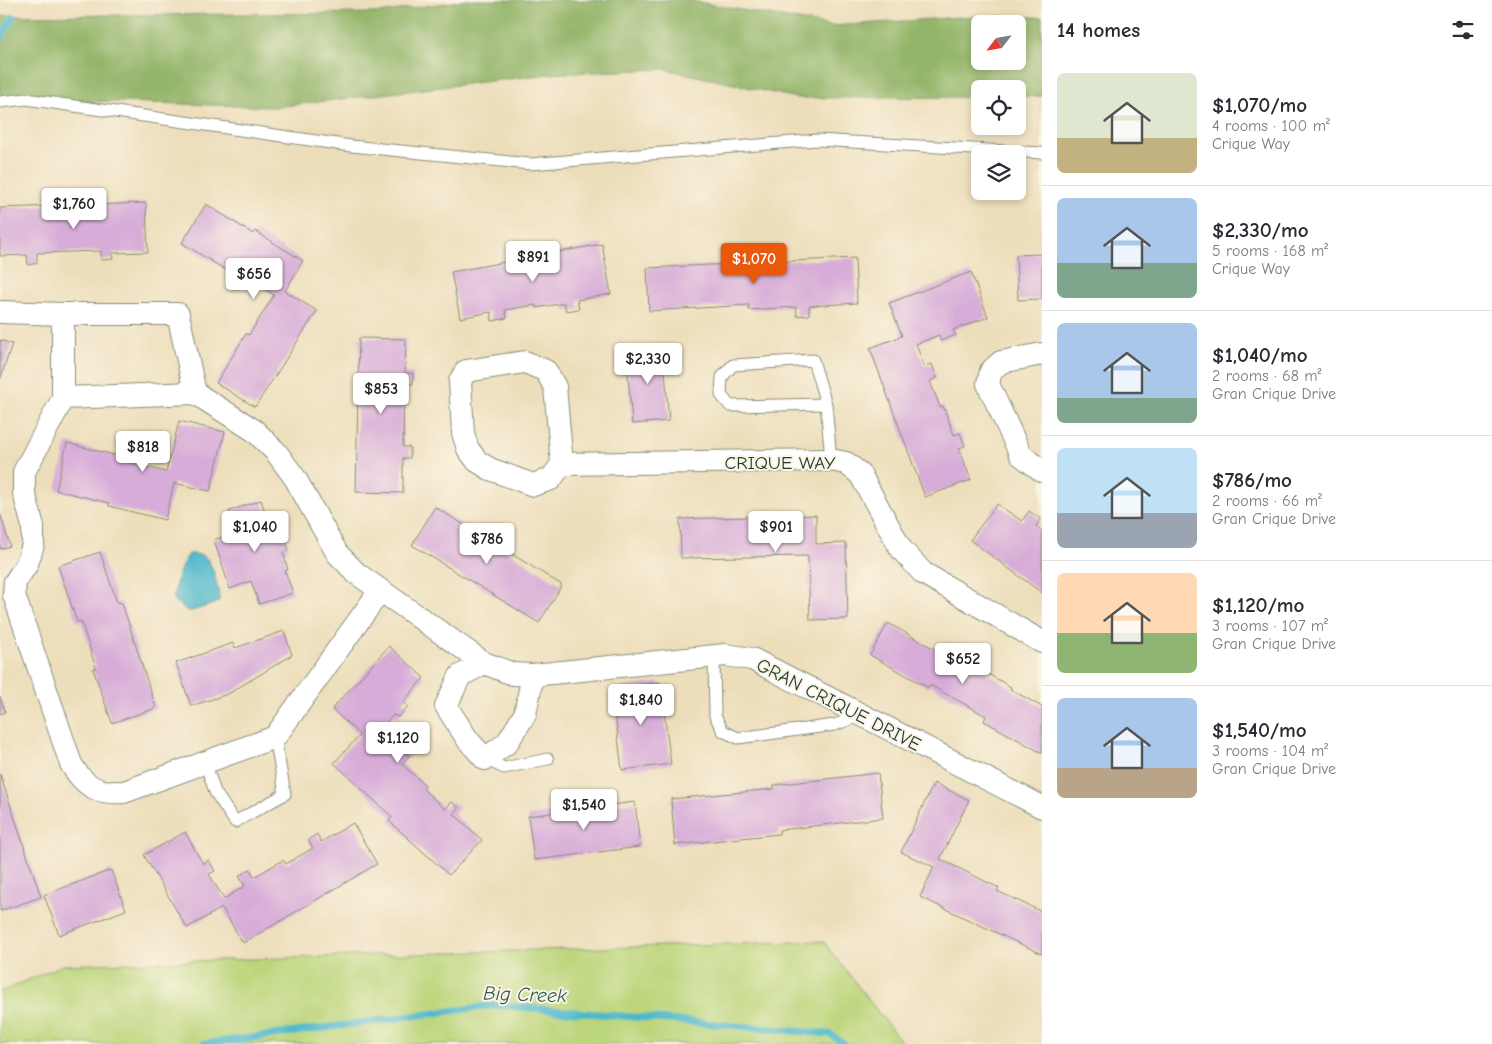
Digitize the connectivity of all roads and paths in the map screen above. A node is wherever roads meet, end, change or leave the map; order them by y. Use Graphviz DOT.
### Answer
graph roads {
  1 [pos="0,102"];
  2 [pos="1042,153"];
  3 [pos="0,312"];
  4 [pos="63,314"];
  5 [pos="1042,354"];
  6 [pos="196,393"];
  7 [pos="63,398"];
  8 [pos="826,404"];
  9 [pos="831,460"];
  10 [pos="562,464"];
  11 [pos="1042,471"];
  12 [pos="380,591"];
  13 [pos="1042,642"];
  14 [pos="714,656"];
  15 [pos="484,663"];
  16 [pos="533,675"];
  17 [pos="861,715"];
  18 [pos="275,737"];
  19 [pos="485,759"];
  20 [pos="548,759"];
  21 [pos="205,762"];
  22 [pos="1042,807"];
  1 -- 2 [label="lane"];
  3 -- 4 [label="street"];
  4 -- 6 [label="street"];
  4 -- 7 [label="street"];
  5 -- 11 [label="street"];
  6 -- 7 [label="street"];
  6 -- 12 [label="street, GRAN CRIQUE DRIVE"];
  7 -- 21 [label="street"];
  8 -- 8 [label="lane"];
  8 -- 9 [label="lane"];
  9 -- 10 [label="street, CRIQUE WAY"];
  9 -- 13 [label="street, CRIQUE WAY"];
  10 -- 10 [label="street"];
  12 -- 15 [label="street, GRAN CRIQUE DRIVE"];
  12 -- 18 [label="street"];
  14 -- 16 [label="street, GRAN CRIQUE DRIVE"];
  14 -- 17 [label="street, GRAN CRIQUE DRIVE"];
  14 -- 17 [label="lane"];
  15 -- 16 [label="street, GRAN CRIQUE DRIVE"];
  15 -- 19 [label="street"];
  16 -- 19 [label="street"];
  17 -- 22 [label="street, GRAN CRIQUE DRIVE"];
  18 -- 21 [label="street"];
  18 -- 21 [label="lane"];
  19 -- 20 [label="lane"];
}
